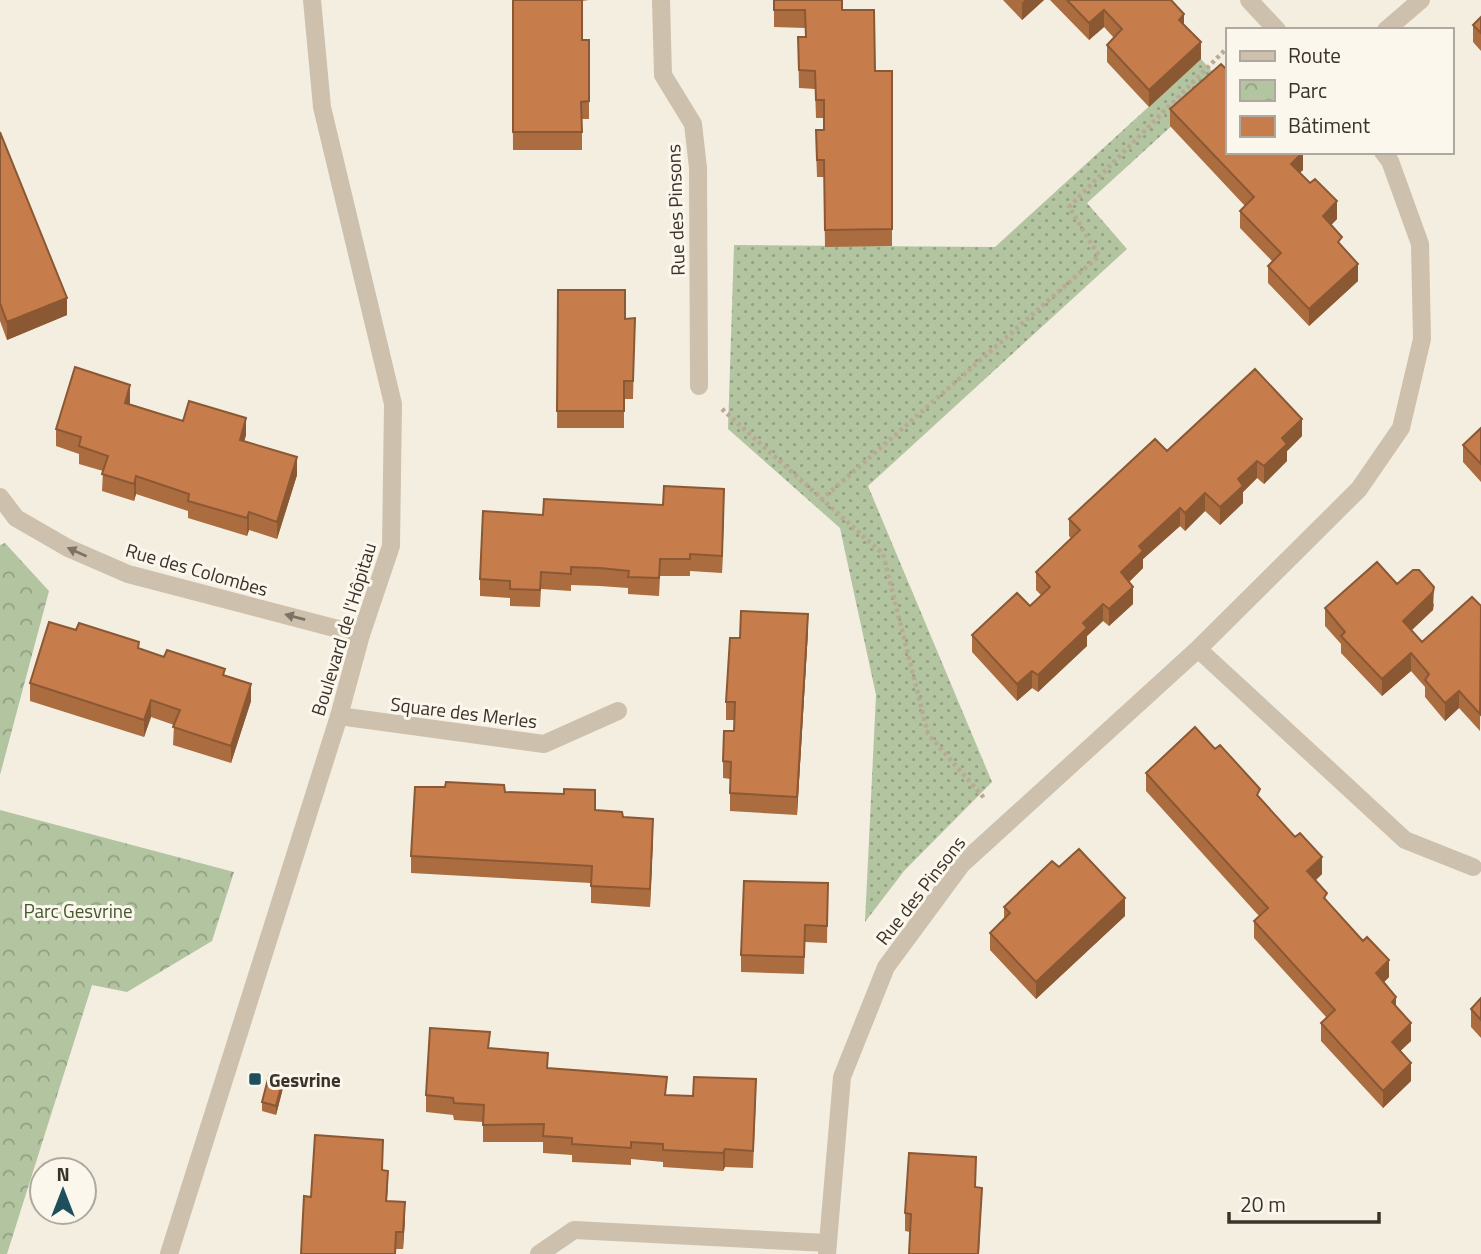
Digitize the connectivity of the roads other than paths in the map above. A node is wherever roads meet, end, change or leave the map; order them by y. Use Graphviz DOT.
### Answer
graph roads {
  1 [pos="312,0"];
  2 [pos="661,0"];
  3 [pos="1249,0"];
  4 [pos="1421,0"];
  5 [pos="1275,28"];
  6 [pos="1387,28"];
  7 [pos="1385,154"];
  8 [pos="699,386"];
  9 [pos="0,497"];
  10 [pos="361,635"];
  11 [pos="1198,649"];
  12 [pos="618,711"];
  13 [pos="339,716"];
  14 [pos="1473,867"];
  15 [pos="827,1248"];
  16 [pos="169,1254"];
  17 [pos="539,1254"];
  1 -- 10 [label="street, Boulevard de l'Hôpitau"];
  2 -- 8 [label="street, Rue des Pinsons"];
  3 -- 5 [label="street"];
  4 -- 6 [label="street"];
  7 -- 11 [label="street, Rue des Pinsons"];
  10 -- 9 [label="street, Rue des Colombes, one-way"];
  10 -- 13 [label="street, Boulevard de l'Hôpitau"];
  11 -- 14 [label="street"];
  11 -- 15 [label="street, Rue des Pinsons"];
  12 -- 13 [label="street, Square des Merles"];
  13 -- 16 [label="street, Boulevard de l'Hôpitau"];
  15 -- 17 [label="street, Rue des Pinsons"];
}
